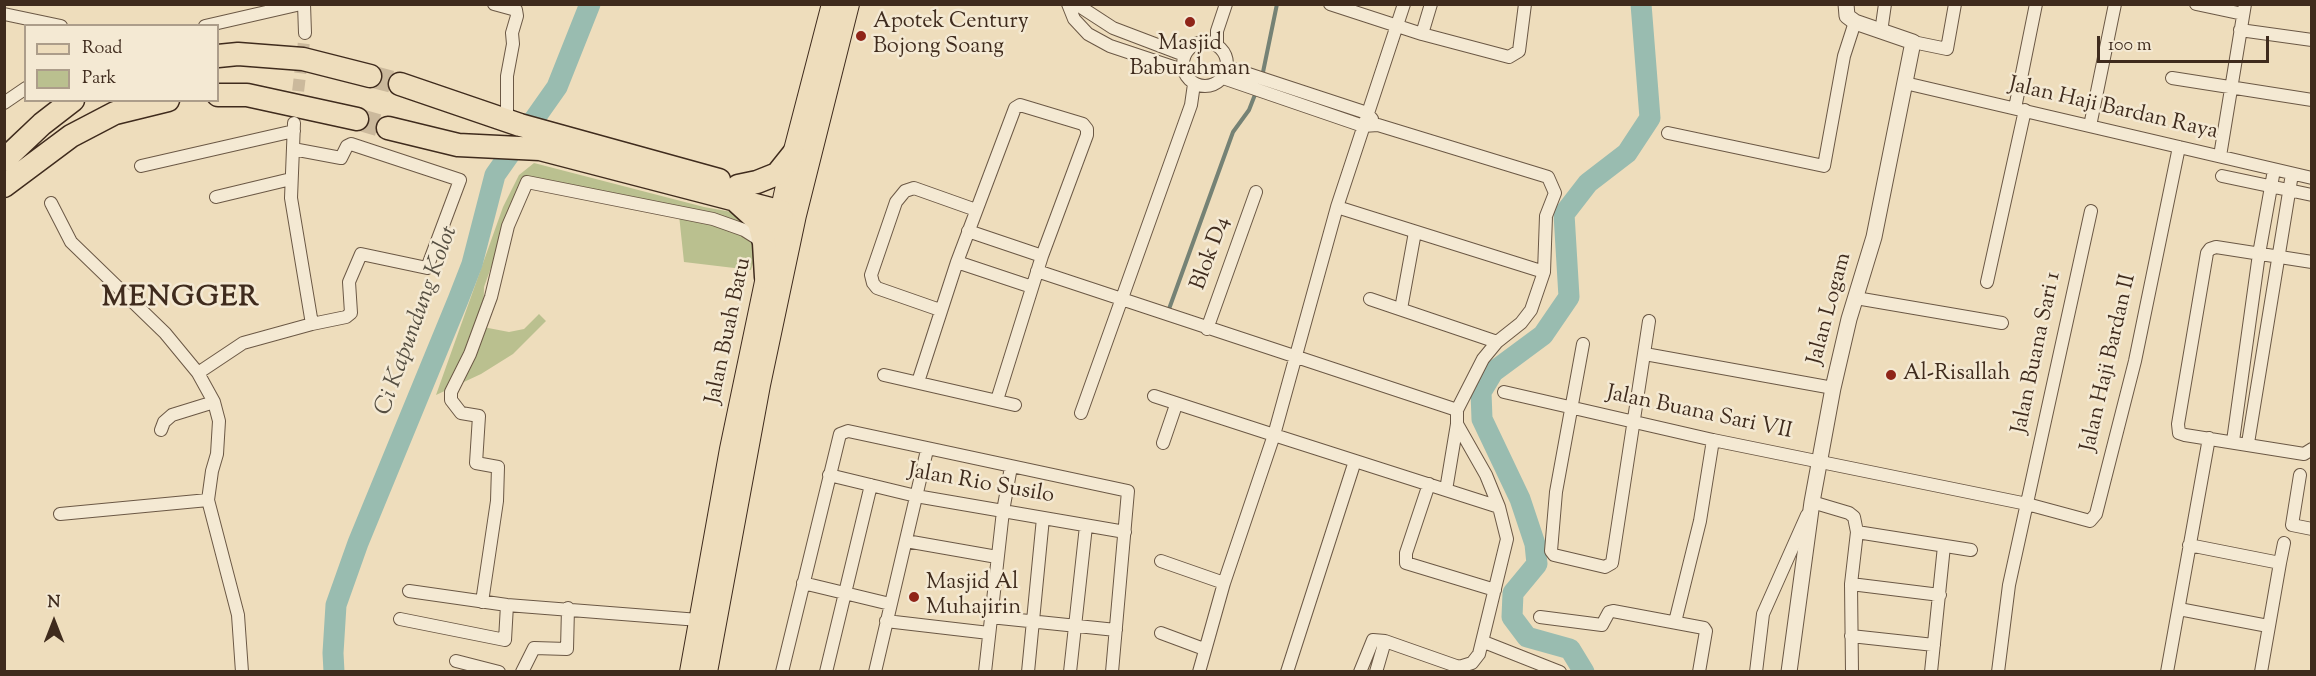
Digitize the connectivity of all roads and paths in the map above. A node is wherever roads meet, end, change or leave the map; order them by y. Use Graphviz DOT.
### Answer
graph roads {
  1 [pos="302,4"];
  2 [pos="494,4"];
  3 [pos="832,4"];
  4 [pos="849,4"];
  5 [pos="1068,4"];
  6 [pos="1076,4"];
  7 [pos="1226,4"];
  8 [pos="1330,4"];
  9 [pos="1404,4"];
  10 [pos="1431,4"];
  11 [pos="1525,4"];
  12 [pos="1846,4"];
  13 [pos="1885,4"];
  14 [pos="1955,4"];
  15 [pos="2036,4"];
  16 [pos="2115,4"];
  17 [pos="2196,4"];
  18 [pos="2244,9"];
  19 [pos="4,14"];
  20 [pos="1855,22"];
  21 [pos="52,24"];
  22 [pos="215,24"];
  23 [pos="1396,26"];
  24 [pos="2240,30"];
  25 [pos="1881,32"];
  26 [pos="305,33"];
  27 [pos="1422,34"];
  28 [pos="2312,40"];
  29 [pos="1912,42"];
  30 [pos="1213,44"];
  31 [pos="1184,55"];
  32 [pos="219,56"];
  33 [pos="1182,70"];
  34 [pos="1225,73"];
  35 [pos="370,76"];
  36 [pos="2172,78"];
  37 [pos="1905,83"];
  38 [pos="400,84"];
  39 [pos="1198,86"];
  40 [pos="2230,86"];
  41 [pos="1269,87"];
  42 [pos="24,89"];
  43 [pos="219,95"];
  44 [pos="2312,100"];
  45 [pos="70,102"];
  46 [pos="160,102"];
  47 [pos="4,103"];
  48 [pos="2020,109"];
  49 [pos="1367,113"];
  50 [pos="357,119"];
  51 [pos="514,123"];
  52 [pos="1378,125"];
  53 [pos="1363,126"];
  54 [pos="2090,126"];
  55 [pos="388,128"];
  56 [pos="1668,133"];
  57 [pos="2179,147"];
  58 [pos="293,149"];
  59 [pos="794,154"];
  60 [pos="2220,156"];
  61 [pos="4,160"];
  62 [pos="141,166"];
  63 [pos="2274,170"];
  64 [pos="2292,174"];
  65 [pos="2222,176"];
  66 [pos="2312,178"];
  67 [pos="291,179"];
  68 [pos="4,186"];
  69 [pos="2271,186"];
  70 [pos="2289,190"];
  71 [pos="1256,192"];
  72 [pos="737,193"];
  73 [pos="2312,195"];
  74 [pos="216,198"];
  75 [pos="51,203"];
  76 [pos="790,206"];
  77 [pos="1337,207"];
  78 [pos="976,210"];
  79 [pos="2091,211"];
  80 [pos="968,231"];
  81 [pos="1415,232"];
  82 [pos="2262,237"];
  83 [pos="2280,238"];
  84 [pos="764,243"];
  85 [pos="2259,254"];
  86 [pos="1042,256"];
  87 [pos="2277,256"];
  88 [pos="957,262"];
  89 [pos="2312,262"];
  90 [pos="1037,271"];
  91 [pos="1544,272"];
  92 [pos="766,277"];
  93 [pos="1987,282"];
  94 [pos="1032,286"];
  95 [pos="1856,298"];
  96 [pos="1370,299"];
  97 [pos="1120,300"];
  98 [pos="1401,309"];
  99 [pos="940,310"];
  100 [pos="1649,321"];
  101 [pos="2002,323"];
  102 [pos="312,324"];
  103 [pos="1207,329"];
  104 [pos="1497,342"];
  105 [pos="1583,344"];
  106 [pos="1645,354"];
  107 [pos="1296,358"];
  108 [pos="198,373"];
  109 [pos="884,375"];
  110 [pos="918,382"];
  111 [pos="1833,388"];
  112 [pos="1504,392"];
  113 [pos="1154,396"];
  114 [pos="997,400"];
  115 [pos="214,402"];
  116 [pos="1015,405"];
  117 [pos="1176,405"];
  118 [pos="1570,407"];
  119 [pos="1457,410"];
  120 [pos="1081,413"];
  121 [pos="1635,421"];
  122 [pos="1457,424"];
  123 [pos="161,430"];
  124 [pos="1274,435"];
  125 [pos="2210,438"];
  126 [pos="1713,440"];
  127 [pos="2233,441"];
  128 [pos="1163,443"];
  129 [pos="2248,443"];
  130 [pos="2312,449"];
  131 [pos="927,450"];
  132 [pos="1355,461"];
  133 [pos="1819,461"];
  134 [pos="1011,467"];
  135 [pos="830,475"];
  136 [pos="2300,475"];
  137 [pos="1429,484"];
  138 [pos="871,485"];
  139 [pos="1446,490"];
  140 [pos="916,496"];
  141 [pos="208,500"];
  142 [pos="2027,504"];
  143 [pos="1812,505"];
  144 [pos="1499,507"];
  145 [pos="1003,511"];
  146 [pos="60,514"];
  147 [pos="1043,518"];
  148 [pos="1086,526"];
  149 [pos="2312,529"];
  150 [pos="1125,532"];
  151 [pos="1857,532"];
  152 [pos="906,541"];
  153 [pos="2284,543"];
  154 [pos="2189,545"];
  155 [pos="1944,546"];
  156 [pos="1971,550"];
  157 [pos="997,557"];
  158 [pos="1161,561"];
  159 [pos="2280,563"];
  160 [pos="803,583"];
  161 [pos="1224,583"];
  162 [pos="1851,584"];
  163 [pos="1496,590"];
  164 [pos="409,591"];
  165 [pos="846,593"];
  166 [pos="1940,595"];
  167 [pos="482,602"];
  168 [pos="890,604"];
  169 [pos="507,605"];
  170 [pos="568,608"];
  171 [pos="2179,609"];
  172 [pos="990,617"];
  173 [pos="1540,617"];
  174 [pos="400,619"];
  175 [pos="699,620"];
  176 [pos="886,621"];
  177 [pos="1032,622"];
  178 [pos="1675,622"];
  179 [pos="1074,626"];
  180 [pos="2268,626"];
  181 [pos="1116,630"];
  182 [pos="989,633"];
  183 [pos="1161,633"];
  184 [pos="1851,636"];
  185 [pos="1385,641"];
  186 [pos="1484,642"];
  187 [pos="1934,645"];
  188 [pos="1204,649"];
  189 [pos="456,662"];
  190 [pos="1459,669"];
  191 [pos="876,671"];
  192 [pos="242,672"];
  193 [pos="499,672"];
  194 [pos="522,672"];
  195 [pos="690,672"];
  196 [pos="707,672"];
  197 [pos="782,672"];
  198 [pos="826,672"];
  199 [pos="880,672"];
  200 [pos="985,672"];
  201 [pos="1028,672"];
  202 [pos="1070,672"];
  203 [pos="1112,672"];
  204 [pos="1199,672"];
  205 [pos="1287,672"];
  206 [pos="1360,672"];
  207 [pos="1376,672"];
  208 [pos="1560,672"];
  209 [pos="1699,672"];
  210 [pos="1756,672"];
  211 [pos="1789,672"];
  212 [pos="1852,672"];
  213 [pos="1931,672"];
  214 [pos="1998,672"];
  215 [pos="2167,672"];
  216 [pos="2260,672"];
  1 -- 22 [label="street"];
  1 -- 26 [label="street"];
  2 -- 51 [label="street"];
  3 -- 59 [label="main road, Jalan Buah Batu"];
  4 -- 76 [label="main road, Jalan Buah Batu"];
  5 -- 33 [label="street"];
  6 -- 31 [label="street"];
  7 -- 30 [label="street"];
  8 -- 23 [label="street"];
  9 -- 23 [label="street"];
  10 -- 27 [label="street"];
  11 -- 27 [label="street"];
  12 -- 20 [label="street"];
  13 -- 25 [label="street"];
  14 -- 29 [label="street"];
  15 -- 48 [label="street"];
  16 -- 54 [label="street"];
  17 -- 18 [label="street"];
  18 -- 24 [label="street"];
  19 -- 21 [label="street"];
  20 -- 25 [label="street"];
  20 -- 56 [label="street"];
  23 -- 27 [label="street"];
  23 -- 49 [label="street"];
  24 -- 28 [label="street"];
  24 -- 40 [label="street"];
  25 -- 29 [label="street"];
  29 -- 37 [label="street, Jalan Logam"];
  30 -- 31 [label="street"];
  30 -- 34 [label="street"];
  31 -- 33 [label="street"];
  32 -- 35 [label="highway"];
  33 -- 39 [label="street"];
  34 -- 39 [label="street"];
  34 -- 41 [label="street"];
  34 -- 41 [label="street"];
  36 -- 40 [label="street"];
  37 -- 48 [label="street, Jalan Haji Bardan Raya"];
  37 -- 95 [label="street, Jalan Logam"];
  38 -- 51 [label="highway"];
  39 -- 97 [label="street"];
  40 -- 44 [label="street"];
  40 -- 60 [label="street"];
  41 -- 49 [label="street"];
  41 -- 53 [label="street"];
  42 -- 47 [label="street"];
  43 -- 50 [label="highway"];
  45 -- 61 [label="highway"];
  46 -- 68 [label="highway"];
  48 -- 54 [label="street, Jalan Haji Bardan Raya"];
  48 -- 93 [label="street"];
  49 -- 52 [label="street"];
  49 -- 53 [label="street"];
  51 -- 72 [label="highway"];
  52 -- 53 [label="street"];
  52 -- 91 [label="street"];
  53 -- 77 [label="street"];
  54 -- 57 [label="street, Jalan Haji Bardan Raya"];
  55 -- 72 [label="highway"];
  57 -- 60 [label="street, Jalan Haji Bardan Raya"];
  57 -- 142 [label="street, Jalan Haji Bardan II"];
  58 -- 62 [label="street"];
  58 -- 67 [label="street"];
  58 -- 102 [label="street"];
  59 -- 72 [label="highway"];
  59 -- 76 [label="main road, Jalan Buah Batu"];
  60 -- 63 [label="street, Jalan Haji Bardan Raya"];
  63 -- 64 [label="street, Jalan Haji Bardan Raya"];
  63 -- 69 [label="street"];
  64 -- 66 [label="street, Jalan Haji Bardan Raya"];
  64 -- 70 [label="street"];
  65 -- 69 [label="street"];
  67 -- 74 [label="street"];
  67 -- 102 [label="street"];
  69 -- 70 [label="street"];
  69 -- 82 [label="street"];
  70 -- 73 [label="street"];
  70 -- 83 [label="street"];
  71 -- 103 [label="street, Blok D4"];
  72 -- 76 [label="highway"];
  72 -- 84 [label="highway"];
  75 -- 108 [label="street"];
  76 -- 92 [label="main road, Jalan Buah Batu"];
  76 -- 196 [label="main road, Jalan Buah Batu"];
  77 -- 81 [label="street"];
  77 -- 107 [label="street"];
  78 -- 80 [label="street"];
  78 -- 86 [label="street"];
  78 -- 99 [label="street"];
  79 -- 142 [label="street, Jalan Buana Sari 1"];
  80 -- 86 [label="street"];
  80 -- 88 [label="street"];
  81 -- 91 [label="street"];
  81 -- 98 [label="street"];
  82 -- 83 [label="street"];
  82 -- 85 [label="street"];
  83 -- 87 [label="street"];
  84 -- 92 [label="highway"];
  84 -- 167 [label="street"];
  85 -- 87 [label="street"];
  85 -- 125 [label="street"];
  85 -- 127 [label="street"];
  86 -- 90 [label="street"];
  87 -- 89 [label="street"];
  87 -- 129 [label="street"];
  88 -- 94 [label="street"];
  88 -- 99 [label="street"];
  90 -- 94 [label="street"];
  90 -- 97 [label="street"];
  91 -- 104 [label="street"];
  92 -- 175 [label="main road, Jalan Buah Batu"];
  94 -- 114 [label="street"];
  95 -- 101 [label="street"];
  95 -- 111 [label="street, Jalan Logam"];
  96 -- 98 [label="street"];
  97 -- 103 [label="street"];
  97 -- 120 [label="street"];
  98 -- 104 [label="street"];
  99 -- 110 [label="street"];
  100 -- 106 [label="street"];
  102 -- 108 [label="street"];
  103 -- 107 [label="street"];
  104 -- 119 [label="street"];
  105 -- 118 [label="street, Jalan Buana Sari VII"];
  106 -- 111 [label="street"];
  106 -- 121 [label="street"];
  107 -- 119 [label="street"];
  107 -- 124 [label="street"];
  108 -- 115 [label="street"];
  109 -- 110 [label="street"];
  110 -- 114 [label="street"];
  111 -- 133 [label="street, Jalan Logam"];
  112 -- 118 [label="street, Jalan Buana Sari VII"];
  113 -- 117 [label="street"];
  114 -- 116 [label="street"];
  115 -- 123 [label="street"];
  115 -- 141 [label="street"];
  117 -- 124 [label="street"];
  117 -- 128 [label="street"];
  118 -- 121 [label="street, Jalan Buana Sari VII"];
  118 -- 121 [label="street, Jalan Buana Sari VII"];
  119 -- 122 [label="street"];
  121 -- 126 [label="street, Jalan Buana Sari VII"];
  122 -- 139 [label="street"];
  122 -- 144 [label="street"];
  124 -- 132 [label="street"];
  124 -- 161 [label="street"];
  125 -- 127 [label="street"];
  125 -- 154 [label="street"];
  126 -- 133 [label="street, Jalan Buana Sari VII"];
  126 -- 178 [label="street"];
  127 -- 129 [label="street"];
  129 -- 130 [label="street"];
  131 -- 134 [label="street"];
  131 -- 135 [label="street"];
  131 -- 140 [label="street"];
  132 -- 137 [label="street"];
  132 -- 205 [label="street"];
  133 -- 142 [label="street, Jalan Buana Sari VII"];
  133 -- 143 [label="street, Jalan Logam"];
  134 -- 145 [label="street"];
  134 -- 150 [label="street"];
  135 -- 138 [label="street, Jalan Rio Susilo"];
  135 -- 160 [label="street"];
  136 -- 149 [label="street"];
  137 -- 139 [label="street"];
  137 -- 163 [label="street"];
  138 -- 140 [label="street, Jalan Rio Susilo"];
  138 -- 165 [label="street"];
  139 -- 144 [label="street"];
  140 -- 145 [label="street, Jalan Rio Susilo"];
  140 -- 152 [label="street"];
  141 -- 146 [label="street"];
  141 -- 192 [label="street"];
  142 -- 214 [label="street, Jalan Buana Sari 1"];
  143 -- 151 [label="street"];
  143 -- 210 [label="street"];
  143 -- 211 [label="street, Jalan Logam"];
  144 -- 163 [label="street"];
  145 -- 147 [label="street, Jalan Rio Susilo"];
  145 -- 157 [label="street"];
  147 -- 148 [label="street, Jalan Rio Susilo"];
  147 -- 177 [label="street"];
  148 -- 150 [label="street, Jalan Rio Susilo"];
  148 -- 179 [label="street"];
  150 -- 181 [label="street"];
  151 -- 155 [label="street"];
  151 -- 162 [label="street"];
  152 -- 157 [label="street"];
  152 -- 168 [label="street"];
  153 -- 159 [label="street"];
  154 -- 159 [label="street"];
  154 -- 171 [label="street"];
  155 -- 156 [label="street"];
  155 -- 166 [label="street"];
  157 -- 172 [label="street"];
  158 -- 161 [label="street"];
  159 -- 180 [label="street"];
  160 -- 165 [label="street"];
  160 -- 197 [label="street"];
  161 -- 188 [label="street"];
  162 -- 166 [label="street"];
  162 -- 184 [label="street"];
  163 -- 186 [label="street"];
  164 -- 167 [label="street"];
  165 -- 168 [label="street"];
  165 -- 198 [label="street"];
  166 -- 187 [label="street"];
  167 -- 169 [label="street"];
  168 -- 176 [label="street"];
  169 -- 170 [label="street"];
  169 -- 174 [label="street"];
  170 -- 175 [label="street"];
  170 -- 194 [label="street"];
  171 -- 180 [label="street"];
  171 -- 215 [label="street"];
  172 -- 177 [label="street"];
  172 -- 182 [label="street"];
  173 -- 178 [label="street"];
  175 -- 195 [label="main road, Jalan Buah Batu"];
  176 -- 182 [label="street"];
  176 -- 191 [label="street"];
  177 -- 179 [label="street"];
  177 -- 201 [label="street"];
  178 -- 209 [label="street"];
  179 -- 181 [label="street"];
  179 -- 202 [label="street"];
  180 -- 216 [label="street"];
  181 -- 203 [label="street"];
  182 -- 200 [label="street"];
  183 -- 188 [label="street"];
  184 -- 187 [label="street"];
  184 -- 212 [label="street"];
  185 -- 190 [label="street"];
  185 -- 206 [label="street"];
  185 -- 207 [label="street"];
  186 -- 190 [label="street"];
  186 -- 208 [label="street"];
  187 -- 213 [label="street"];
  188 -- 204 [label="street"];
  189 -- 193 [label="street"];
  191 -- 199 [label="street"];
}
